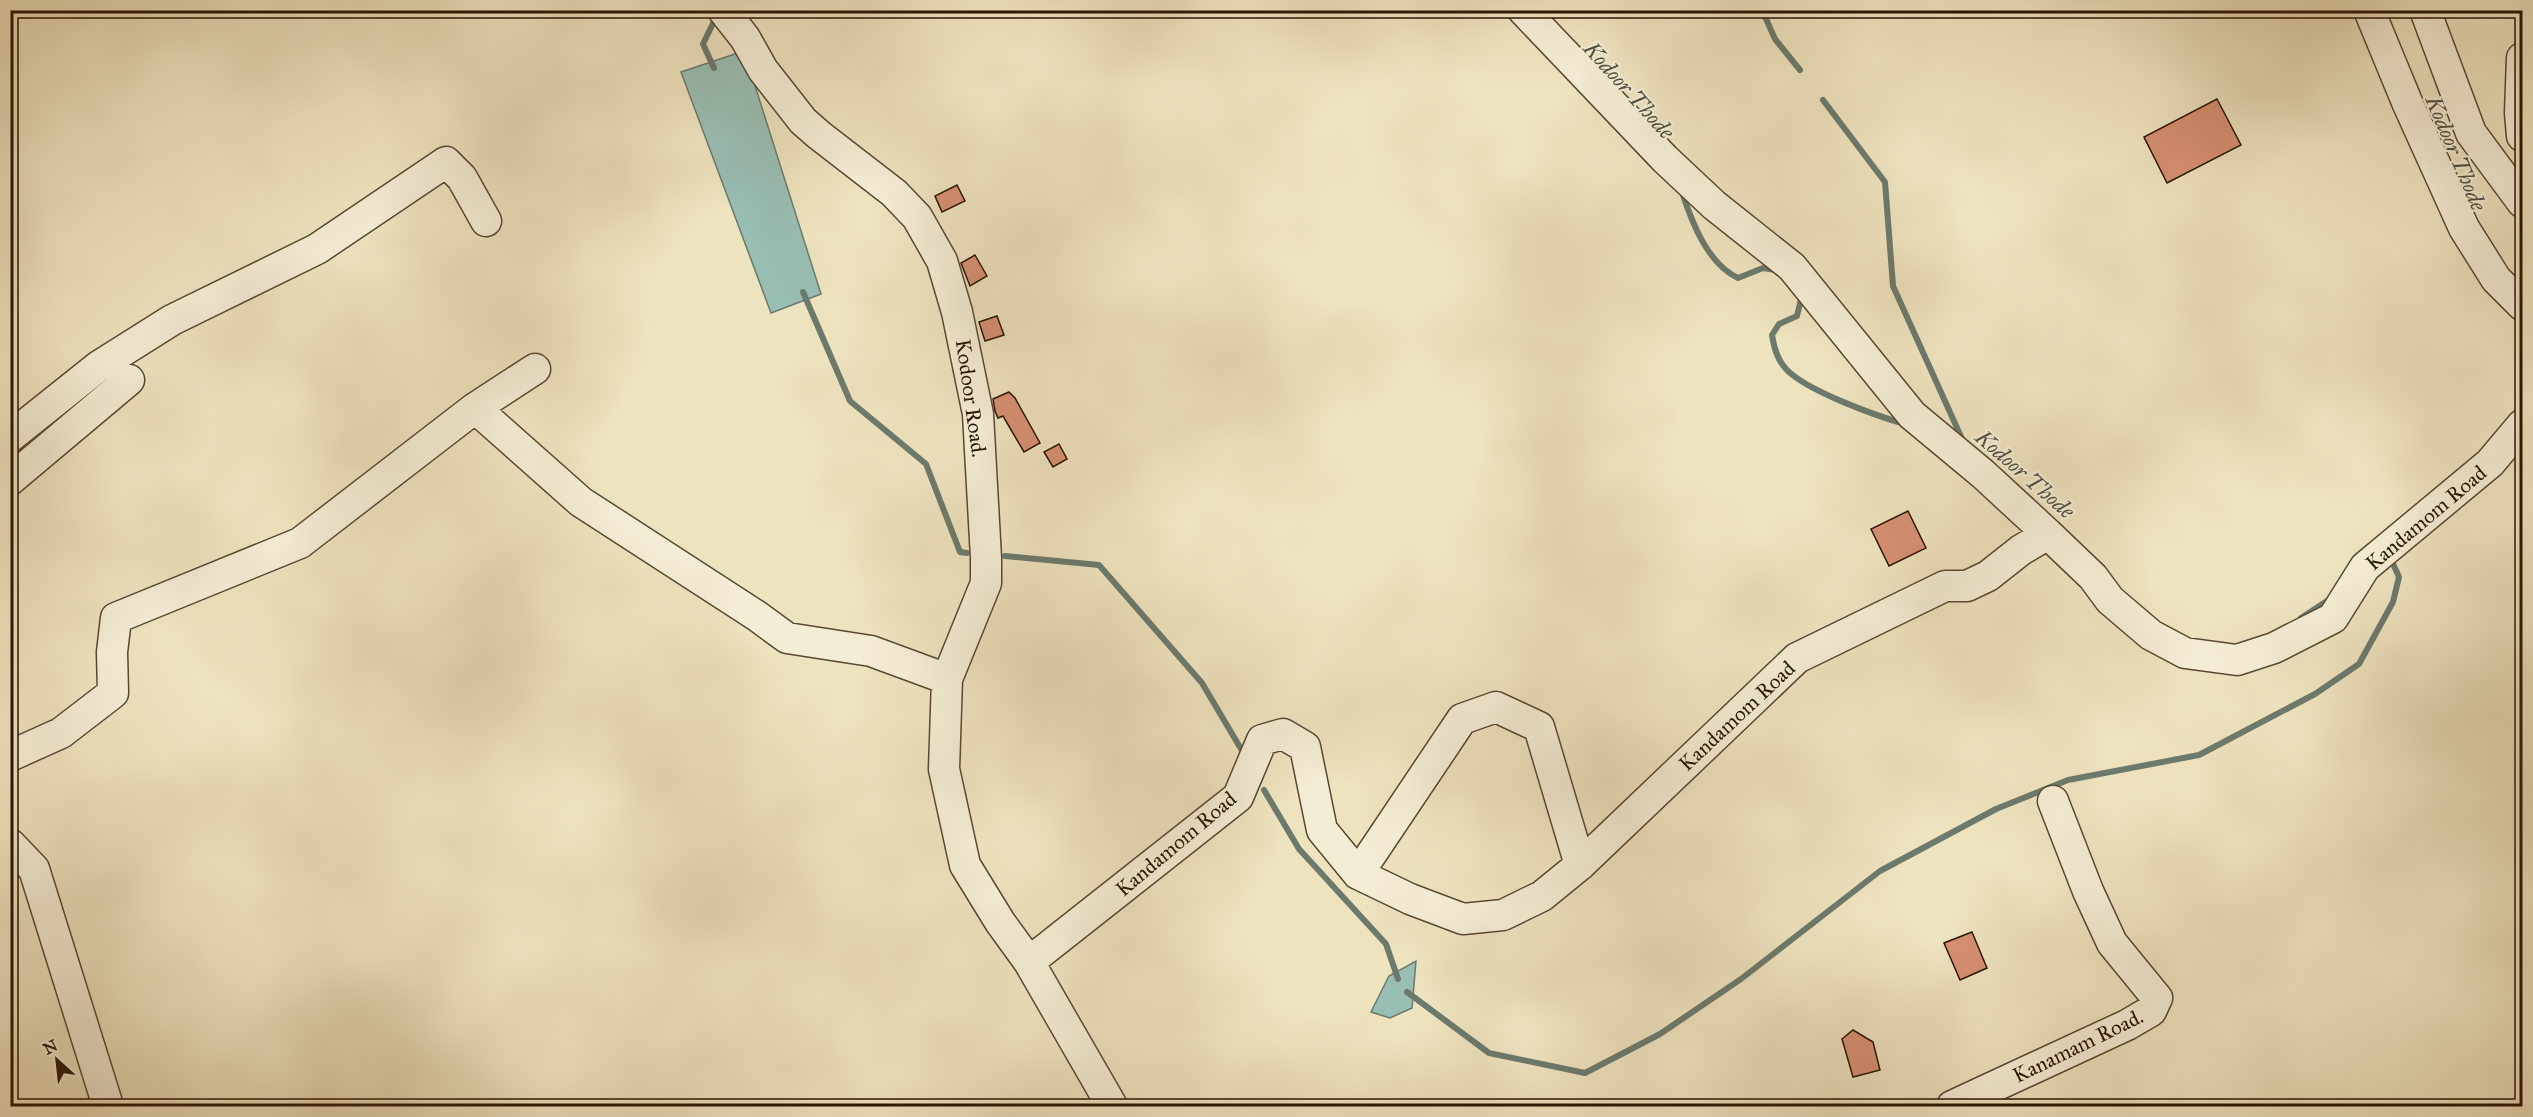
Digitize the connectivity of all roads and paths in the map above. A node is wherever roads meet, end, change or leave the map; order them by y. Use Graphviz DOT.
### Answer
graph roads {
  1 [pos="723,10"];
  2 [pos="1523,10"];
  3 [pos="2369,10"];
  4 [pos="2425,10"];
  5 [pos="2523,58"];
  6 [pos="2523,136"];
  7 [pos="2523,202"];
  8 [pos="486,221"];
  9 [pos="2523,305"];
  10 [pos="535,369"];
  11 [pos="129,380"];
  12 [pos="475,408"];
  13 [pos="2523,425"];
  14 [pos="10,437"];
  15 [pos="10,480"];
  16 [pos="2048,534"];
  17 [pos="947,679"];
  18 [pos="10,756"];
  19 [pos="2053,801"];
  20 [pos="10,843"];
  21 [pos="1580,865"];
  22 [pos="1358,874"];
  23 [pos="1029,962"];
  24 [pos="108,1107"];
  25 [pos="1112,1107"];
  26 [pos="1952,1107"];
  1 -- 17 [label="street, Kodoor Road."];
  2 -- 16 [label="street"];
  3 -- 9 [label="street"];
  4 -- 7 [label="street"];
  5 -- 6 [label="street"];
  8 -- 14 [label="street"];
  10 -- 12 [label="street"];
  11 -- 15 [label="street"];
  12 -- 17 [label="street"];
  12 -- 18 [label="street"];
  13 -- 16 [label="street, Kandamom Road"];
  16 -- 21 [label="street, Kandamom Road"];
  17 -- 23 [label="street, Kodoor Road."];
  19 -- 26 [label="street, Kanamam Road."];
  20 -- 24 [label="street"];
  21 -- 22 [label="street, Kandamom Road"];
  21 -- 22 [label="street"];
  22 -- 23 [label="street, Kandamom Road"];
  23 -- 25 [label="street, Kodoor Road."];
}
